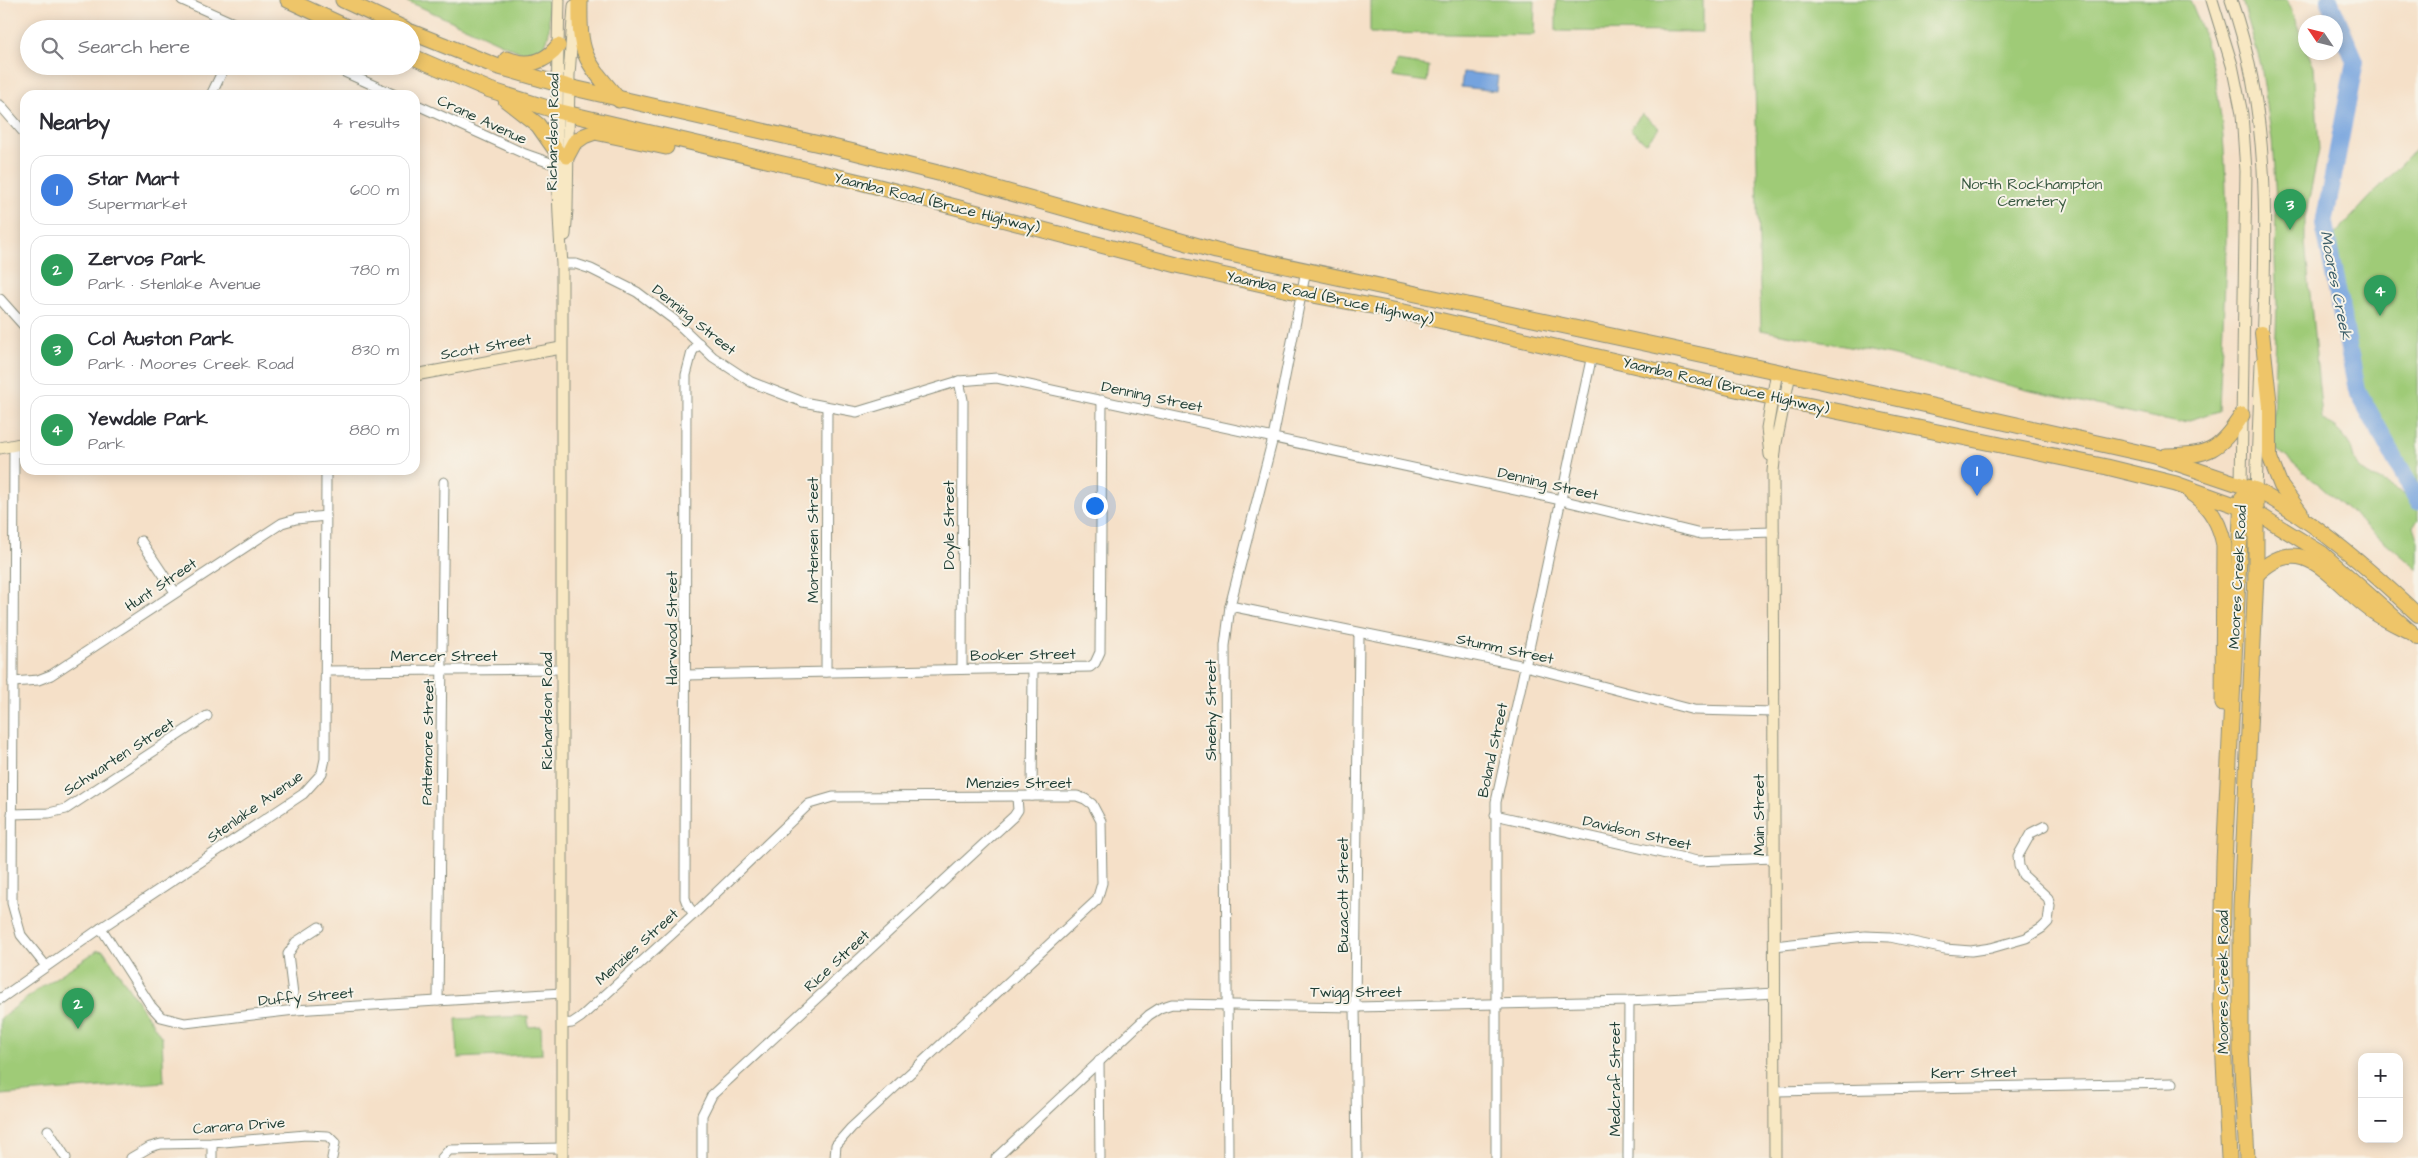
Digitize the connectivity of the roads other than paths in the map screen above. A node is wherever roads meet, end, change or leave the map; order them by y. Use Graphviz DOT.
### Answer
graph roads {
  1 [pos="182,0"];
  2 [pos="288,0"];
  3 [pos="343,0"];
  4 [pos="559,0"];
  5 [pos="574,0"];
  6 [pos="580,0"];
  7 [pos="2212,0"];
  8 [pos="2231,0"];
  9 [pos="227,20"];
  10 [pos="331,20"];
  11 [pos="386,20"];
  12 [pos="420,36"];
  13 [pos="429,40"];
  14 [pos="558,46"];
  15 [pos="420,60"];
  16 [pos="221,75"];
  17 [pos="348,75"];
  18 [pos="563,85"];
  19 [pos="213,90"];
  20 [pos="376,90"];
  21 [pos="490,90"];
  22 [pos="619,100"];
  23 [pos="0,105"];
  24 [pos="420,106"];
  25 [pos="562,112"];
  26 [pos="20,128"];
  27 [pos="700,146"];
  28 [pos="562,161"];
  29 [pos="562,264"];
  30 [pos="1306,270"];
  31 [pos="1302,293"];
  32 [pos="0,298"];
  33 [pos="20,321"];
  34 [pos="2262,333"];
  35 [pos="699,343"];
  36 [pos="561,348"];
  37 [pos="1592,356"];
  38 [pos="1784,373"];
  39 [pos="420,374"];
  40 [pos="959,381"];
  41 [pos="1778,399"];
  42 [pos="1102,400"];
  43 [pos="828,408"];
  44 [pos="2242,415"];
  45 [pos="1272,438"];
  46 [pos="19,444"];
  47 [pos="0,448"];
  48 [pos="2155,456"];
  49 [pos="326,475"];
  50 [pos="444,482"];
  51 [pos="2176,484"];
  52 [pos="2241,484"];
  53 [pos="2256,490"];
  54 [pos="1561,500"];
  55 [pos="2242,507"];
  56 [pos="2257,513"];
  57 [pos="326,516"];
  58 [pos="2308,521"];
  59 [pos="1774,532"];
  60 [pos="141,542"];
  61 [pos="2256,575"];
  62 [pos="175,592"];
  63 [pos="1230,606"];
  64 [pos="2418,615"];
  65 [pos="1359,633"];
  66 [pos="2415,635"];
  67 [pos="1525,666"];
  68 [pos="1033,668"];
  69 [pos="562,669"];
  70 [pos="962,669"];
  71 [pos="443,670"];
  72 [pos="326,671"];
  73 [pos="826,672"];
  74 [pos="686,675"];
  75 [pos="13,682"];
  76 [pos="1774,712"];
  77 [pos="207,716"];
  78 [pos="1032,796"];
  79 [pos="1017,798"];
  80 [pos="12,814"];
  81 [pos="1496,815"];
  82 [pos="2045,826"];
  83 [pos="2226,833"];
  84 [pos="1774,858"];
  85 [pos="694,914"];
  86 [pos="319,927"];
  87 [pos="101,928"];
  88 [pos="1774,946"];
  89 [pos="46,966"];
  90 [pos="562,993"];
  91 [pos="1775,993"];
  92 [pos="0,999"];
  93 [pos="438,1001"];
  94 [pos="1629,1001"];
  95 [pos="1226,1004"];
  96 [pos="1496,1004"];
  97 [pos="1356,1007"];
  98 [pos="295,1010"];
  99 [pos="562,1024"];
  100 [pos="1099,1060"];
  101 [pos="2173,1083"];
  102 [pos="1775,1091"];
  103 [pos="48,1130"];
  104 [pos="212,1143"];
  105 [pos="562,1153"];
  106 [pos="66,1158"];
  107 [pos="131,1158"];
  108 [pos="212,1158"];
  109 [pos="332,1158"];
  110 [pos="442,1158"];
  111 [pos="702,1158"];
  112 [pos="835,1158"];
  113 [pos="996,1158"];
  114 [pos="1100,1158"];
  115 [pos="1228,1158"];
  116 [pos="1357,1158"];
  117 [pos="1496,1158"];
  118 [pos="1628,1158"];
  119 [pos="1775,1158"];
  120 [pos="2229,1158"];
  121 [pos="2247,1158"];
  1 -- 9 [label="street"];
  2 -- 10 [label="highway"];
  3 -- 11 [label="highway"];
  4 -- 14 [label="main road, Richardson Road"];
  5 -- 18 [label="main road, Richardson Road"];
  6 -- 22 [label="highway"];
  7 -- 44 [label="main road, Moores Creek Road"];
  8 -- 34 [label="main road, Moores Creek Road"];
  12 -- 13 [label="highway, Yaamba Road (Bruce Highway)"];
  13 -- 14 [label="highway"];
  13 -- 18 [label="highway, Yaamba Road (Bruce Highway)"];
  14 -- 18 [label="main road, Richardson Road"];
  15 -- 21 [label="highway, Yaamba Road (Bruce Highway)"];
  16 -- 19 [label="street"];
  17 -- 20 [label="street"];
  18 -- 22 [label="highway, Yaamba Road (Bruce Highway)"];
  18 -- 25 [label="main road, Richardson Road"];
  21 -- 25 [label="highway, Yaamba Road (Bruce Highway)"];
  21 -- 28 [label="highway"];
  22 -- 30 [label="highway, Yaamba Road (Bruce Highway)"];
  23 -- 26 [label="street"];
  24 -- 28 [label="street, Crane Avenue"];
  25 -- 27 [label="highway, Yaamba Road (Bruce Highway)"];
  25 -- 28 [label="main road, Richardson Road"];
  27 -- 28 [label="highway"];
  27 -- 31 [label="highway, Yaamba Road (Bruce Highway)"];
  28 -- 29 [label="main road, Richardson Road"];
  29 -- 35 [label="street, Denning Street"];
  29 -- 36 [label="main road, Richardson Road"];
  30 -- 31 [label="street, Sheehy Street"];
  30 -- 38 [label="highway, Yaamba Road (Bruce Highway)"];
  31 -- 37 [label="highway, Yaamba Road (Bruce Highway)"];
  31 -- 45 [label="street, Sheehy Street"];
  32 -- 33 [label="street"];
  34 -- 53 [label="main road, Moores Creek Road"];
  34 -- 58 [label="main road"];
  35 -- 43 [label="street, Denning Street"];
  35 -- 74 [label="street, Harwood Street"];
  36 -- 39 [label="main road, Scott Street"];
  36 -- 69 [label="main road, Richardson Road"];
  37 -- 41 [label="highway, Yaamba Road (Bruce Highway)"];
  37 -- 54 [label="street, Boland Street"];
  38 -- 41 [label="main road, Main Street"];
  38 -- 48 [label="highway, Yaamba Road (Bruce Highway)"];
  40 -- 42 [label="street, Denning Street"];
  40 -- 43 [label="street, Denning Street"];
  40 -- 70 [label="street, Doyle Street"];
  41 -- 51 [label="highway, Yaamba Road (Bruce Highway)"];
  41 -- 59 [label="main road, Main Street"];
  42 -- 45 [label="street, Denning Street"];
  42 -- 68 [label="street, Booker Street"];
  43 -- 73 [label="street, Mortensen Street"];
  44 -- 48 [label="highway"];
  44 -- 52 [label="main road, Moores Creek Road"];
  45 -- 54 [label="street, Denning Street"];
  45 -- 63 [label="street, Sheehy Street"];
  46 -- 47 [label="main road"];
  46 -- 75 [label="street"];
  48 -- 52 [label="highway, Yaamba Road (Bruce Highway)"];
  49 -- 57 [label="street, Stenlake Avenue"];
  50 -- 71 [label="street, Pattemore Street"];
  51 -- 55 [label="highway, Yaamba Road (Bruce Highway)"];
  51 -- 83 [label="highway"];
  52 -- 53 [label="highway, Yaamba Road (Bruce Highway)"];
  52 -- 55 [label="highway, Moores Creek Road"];
  53 -- 56 [label="highway, Moores Creek Road"];
  53 -- 58 [label="main road"];
  54 -- 59 [label="street, Denning Street"];
  54 -- 67 [label="street, Boland Street"];
  55 -- 56 [label="highway, Yaamba Road (Bruce Highway)"];
  55 -- 83 [label="highway, Moores Creek Road"];
  56 -- 61 [label="highway, Moores Creek Road"];
  56 -- 66 [label="main road"];
  57 -- 62 [label="street, Hunt Street"];
  57 -- 72 [label="street, Stenlake Avenue"];
  58 -- 64 [label="main road"];
  59 -- 76 [label="main road, Main Street"];
  60 -- 62 [label="street"];
  61 -- 66 [label="highway"];
  61 -- 121 [label="highway, Moores Creek Road"];
  62 -- 75 [label="street, Hunt Street"];
  63 -- 65 [label="street, Stumm Street"];
  63 -- 95 [label="street, Sheehy Street"];
  65 -- 67 [label="street, Stumm Street"];
  65 -- 97 [label="street, Buzacott Street"];
  67 -- 76 [label="street, Stumm Street"];
  67 -- 81 [label="street, Boland Street"];
  68 -- 70 [label="street, Booker Street"];
  68 -- 78 [label="street"];
  69 -- 71 [label="street, Mercer Street"];
  69 -- 90 [label="main road, Richardson Road"];
  70 -- 73 [label="street, Booker Street"];
  71 -- 72 [label="street, Mercer Street"];
  71 -- 93 [label="street, Pattemore Street"];
  72 -- 87 [label="street, Stenlake Avenue"];
  73 -- 74 [label="street, Booker Street"];
  74 -- 85 [label="street, Harwood Street"];
  75 -- 80 [label="street"];
  76 -- 84 [label="main road, Main Street"];
  77 -- 80 [label="street, Schwarten Street"];
  78 -- 79 [label="street, Menzies Street"];
  78 -- 112 [label="street, Menzies Street"];
  79 -- 85 [label="street, Menzies Street"];
  79 -- 111 [label="street, Rice Street"];
  80 -- 89 [label="street"];
  81 -- 84 [label="street, Davidson Street"];
  81 -- 96 [label="street, Boland Street"];
  82 -- 88 [label="street"];
  83 -- 120 [label="highway, Moores Creek Road"];
  84 -- 88 [label="main road, Main Street"];
  85 -- 99 [label="street, Menzies Street"];
  86 -- 98 [label="street"];
  87 -- 89 [label="street, Stenlake Avenue"];
  87 -- 98 [label="street, Duffy Street"];
  88 -- 91 [label="main road, Main Street"];
  89 -- 92 [label="street, Stenlake Avenue"];
  90 -- 93 [label="street, Duffy Street"];
  90 -- 99 [label="main road, Richardson Road"];
  91 -- 94 [label="street, Twigg Street"];
  91 -- 102 [label="main road, Main Street"];
  93 -- 98 [label="street, Duffy Street"];
  94 -- 96 [label="street, Twigg Street"];
  94 -- 118 [label="street, Medcraf Street"];
  95 -- 97 [label="street, Twigg Street"];
  95 -- 100 [label="street, Twigg Street"];
  95 -- 115 [label="street, Sheehy Street"];
  96 -- 97 [label="street, Twigg Street"];
  96 -- 117 [label="street, Boland Street"];
  97 -- 116 [label="street, Buzacott Street"];
  99 -- 105 [label="main road, Richardson Road"];
  100 -- 113 [label="street, Twigg Street"];
  100 -- 114 [label="street"];
  101 -- 102 [label="street, Kerr Street"];
  102 -- 119 [label="main road, Main Street"];
  103 -- 106 [label="street"];
  104 -- 107 [label="street, Carara Drive"];
  104 -- 108 [label="street"];
  104 -- 109 [label="street, Carara Drive"];
  105 -- 110 [label="street"];
}
